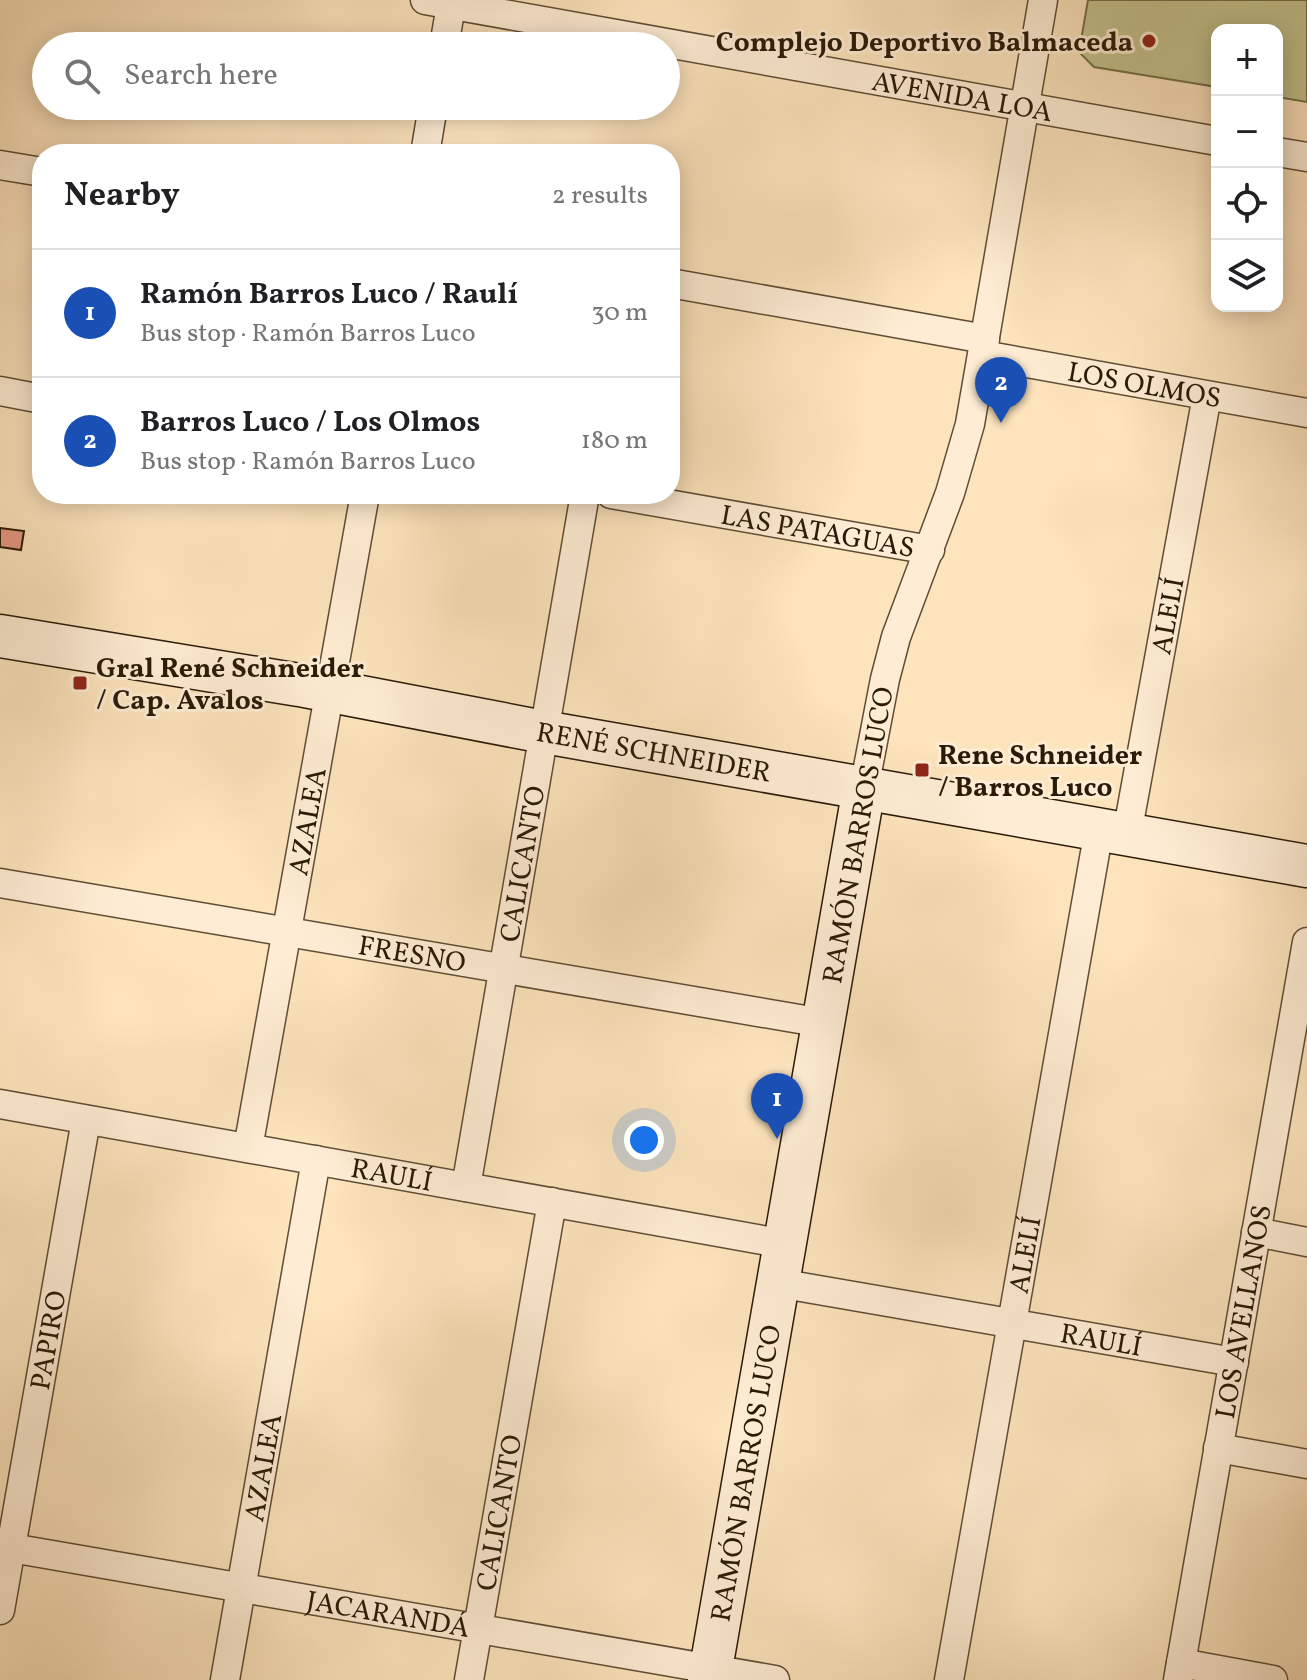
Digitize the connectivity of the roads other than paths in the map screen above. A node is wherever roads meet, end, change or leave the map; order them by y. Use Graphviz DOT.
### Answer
graph roads {
  1 [pos="1043,0"];
  2 [pos="443,2"];
  3 [pos="444,32"];
  4 [pos="609,32"];
  5 [pos="680,45"];
  6 [pos="1025,107"];
  7 [pos="431,120"];
  8 [pos="1211,140"];
  9 [pos="427,144"];
  10 [pos="1283,153"];
  11 [pos="1307,157"];
  12 [pos="0,165"];
  13 [pos="32,170"];
  14 [pos="680,285"];
  15 [pos="984,347"];
  16 [pos="0,391"];
  17 [pos="1207,396"];
  18 [pos="32,397"];
  19 [pos="1307,413"];
  20 [pos="363,504"];
  21 [pos="583,504"];
  22 [pos="668,504"];
  23 [pos="930,550"];
  24 [pos="0,636"];
  25 [pos="330,692"];
  26 [pos="544,732"];
  27 [pos="864,788"];
  28 [pos="1113,832"];
  29 [pos="1307,866"];
  30 [pos="0,883"];
  31 [pos="287,932"];
  32 [pos="1307,942"];
  33 [pos="504,969"];
  34 [pos="1300,1020"];
  35 [pos="823,1023"];
  36 [pos="0,1104"];
  37 [pos="86,1120"];
  38 [pos="248,1148"];
  39 [pos="316,1160"];
  40 [pos="466,1187"];
  41 [pos="552,1202"];
  42 [pos="1256,1232"];
  43 [pos="1307,1242"];
  44 [pos="781,1263"];
  45 [pos="1012,1323"];
  46 [pos="1234,1362"];
  47 [pos="1218,1448"];
  48 [pos="1307,1464"];
  49 [pos="5,1547"];
  50 [pos="241,1588"];
  51 [pos="0,1610"];
  52 [pos="477,1629"];
  53 [pos="1179,1671"];
  54 [pos="710,1674"];
  55 [pos="225,1680"];
  56 [pos="469,1680"];
  57 [pos="775,1680"];
  58 [pos="949,1680"];
  59 [pos="1273,1680"];
  1 -- 6 [label="street, RAMÓN BARROS LUCO"];
  2 -- 3 [label="street"];
  2 -- 4 [label="street, AVENIDA LOA"];
  5 -- 6 [label="street, AVENIDA LOA"];
  6 -- 8 [label="street, AVENIDA LOA"];
  6 -- 15 [label="street, RAMÓN BARROS LUCO"];
  7 -- 9 [label="street"];
  10 -- 11 [label="street"];
  12 -- 13 [label="street"];
  14 -- 15 [label="street, LOS OLMOS"];
  15 -- 17 [label="street, LOS OLMOS"];
  15 -- 23 [label="street, RAMÓN BARROS LUCO"];
  16 -- 18 [label="street"];
  17 -- 19 [label="street, LOS OLMOS"];
  17 -- 28 [label="street, ALELÍ"];
  20 -- 25 [label="street, AZALEA"];
  21 -- 26 [label="street, CALICANTO"];
  22 -- 23 [label="street, LAS PATAGUAS"];
  23 -- 27 [label="street, RAMÓN BARROS LUCO"];
  24 -- 25 [label="street, RENÉ SCHNEIDER"];
  25 -- 26 [label="street, RENÉ SCHNEIDER"];
  25 -- 31 [label="street, AZALEA"];
  26 -- 27 [label="street, RENÉ SCHNEIDER"];
  26 -- 33 [label="street, CALICANTO"];
  27 -- 28 [label="street, RENÉ SCHNEIDER"];
  27 -- 35 [label="street, RAMÓN BARROS LUCO"];
  28 -- 29 [label="street, RENÉ SCHNEIDER"];
  28 -- 45 [label="street, ALELÍ"];
  30 -- 31 [label="street, FRESNO"];
  31 -- 33 [label="street, FRESNO"];
  31 -- 38 [label="street, AZALEA"];
  32 -- 34 [label="street, LOS AVELLANOS"];
  33 -- 35 [label="street, FRESNO"];
  33 -- 40 [label="street, CALICANTO"];
  34 -- 42 [label="street, LOS AVELLANOS"];
  35 -- 44 [label="street, RAMÓN BARROS LUCO"];
  36 -- 37 [label="street, RAULÍ"];
  37 -- 38 [label="street, RAULÍ"];
  37 -- 49 [label="street, PAPIRO"];
  38 -- 39 [label="street, RAULÍ"];
  39 -- 40 [label="street, RAULÍ"];
  39 -- 50 [label="street, AZALEA"];
  40 -- 41 [label="street, RAULÍ"];
  41 -- 44 [label="street, RAULÍ"];
  41 -- 52 [label="street, CALICANTO"];
  42 -- 43 [label="street"];
  42 -- 46 [label="street, LOS AVELLANOS"];
  44 -- 45 [label="street, RAULÍ"];
  44 -- 54 [label="street, RAMÓN BARROS LUCO"];
  45 -- 46 [label="street, RAULÍ"];
  45 -- 58 [label="street, ALELÍ"];
  46 -- 47 [label="street, LOS AVELLANOS"];
  47 -- 48 [label="street"];
  47 -- 53 [label="street, LOS AVELLANOS"];
  49 -- 50 [label="street, JACARANDÁ"];
  49 -- 51 [label="street, PAPIRO"];
  50 -- 52 [label="street, JACARANDÁ"];
  50 -- 55 [label="street, AZALEA"];
  52 -- 54 [label="street, JACARANDÁ"];
  52 -- 56 [label="street, CALICANTO"];
  53 -- 59 [label="street"];
  54 -- 57 [label="street, JACARANDÁ"];
}
